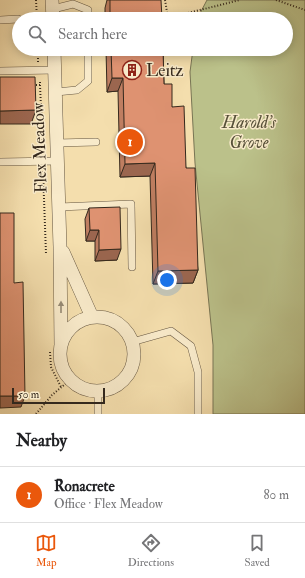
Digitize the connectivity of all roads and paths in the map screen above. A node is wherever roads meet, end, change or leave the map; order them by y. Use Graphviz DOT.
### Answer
graph roads {
  1 [pos="36,0"];
  2 [pos="165,0"];
  3 [pos="240,0"];
  4 [pos="276,0"];
  5 [pos="53,9"];
  6 [pos="305,10"];
  7 [pos="37,12"];
  8 [pos="88,12"];
  9 [pos="167,12"];
  10 [pos="192,12"];
  11 [pos="12,19"];
  12 [pos="0,20"];
  13 [pos="54,56"];
  14 [pos="88,56"];
  15 [pos="55,70"];
  16 [pos="0,71"];
  17 [pos="56,92"];
  18 [pos="96,142"];
  19 [pos="57,143"];
  20 [pos="58,161"];
  21 [pos="0,162"];
  22 [pos="59,207"];
  23 [pos="60,247"];
  24 [pos="132,267"];
  25 [pos="92,317"];
  26 [pos="132,342"];
  27 [pos="61,346"];
  28 [pos="70,380"];
  29 [pos="98,391"];
  30 [pos="36,414"];
  31 [pos="98,414"];
  32 [pos="198,414"];
  1 -- 7 [label="path"];
  2 -- 9 [label="path"];
  3 -- 10 [label="path"];
  4 -- 6 [label="path"];
  5 -- 8 [label="lane"];
  11 -- 12 [label="lane"];
  13 -- 15 [label="street, Flex Meadow"];
  14 -- 17 [label="lane"];
  15 -- 16 [label="lane"];
  15 -- 17 [label="street, Flex Meadow"];
  17 -- 19 [label="street, Flex Meadow"];
  18 -- 19 [label="lane"];
  19 -- 20 [label="street, Flex Meadow"];
  20 -- 21 [label="lane"];
  20 -- 22 [label="street, Flex Meadow"];
  22 -- 23 [label="street, Flex Meadow"];
  22 -- 24 [label="lane"];
  23 -- 25 [label="street, Flex Meadow"];
  27 -- 23 [label="street, Flex Meadow, one-way"];
  25 -- 26 [label="street"];
  25 -- 27 [label="street"];
  26 -- 29 [label="street"];
  26 -- 32 [label="lane"];
  27 -- 28 [label="street, Flex Meadow"];
  28 -- 29 [label="street"];
  28 -- 30 [label="path"];
  29 -- 31 [label="lane"];
}
